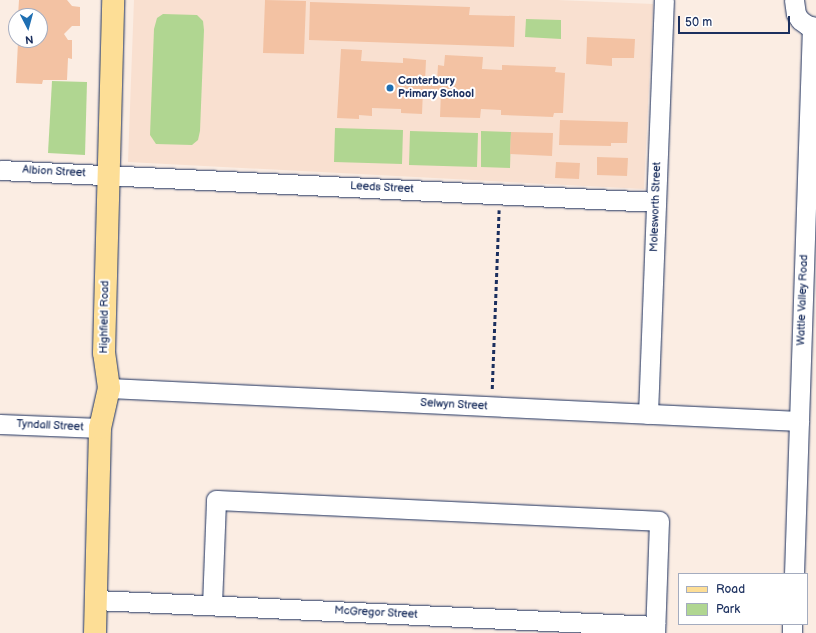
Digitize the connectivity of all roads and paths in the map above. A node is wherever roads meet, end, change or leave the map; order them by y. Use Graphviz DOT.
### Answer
graph roads {
  1 [pos="113,0"];
  2 [pos="664,0"];
  3 [pos="790,0"];
  4 [pos="794,0"];
  5 [pos="814,27"];
  6 [pos="0,170"];
  7 [pos="108,175"];
  8 [pos="500,194"];
  9 [pos="656,202"];
  10 [pos="109,388"];
  11 [pos="491,406"];
  12 [pos="648,414"];
  13 [pos="799,420"];
  14 [pos="0,424"];
  15 [pos="100,428"];
  16 [pos="794,573"];
  17 [pos="96,600"];
  18 [pos="212,605"];
  19 [pos="554,627"];
  20 [pos="655,630"];
  21 [pos="95,633"];
  1 -- 7 [label="main road, Highfield Road"];
  2 -- 9 [label="street, Molesworth Street"];
  3 -- 4 [label="street"];
  4 -- 5 [label="street"];
  5 -- 13 [label="street, Wattle Valley Road"];
  6 -- 7 [label="street, Albion Street"];
  7 -- 8 [label="street, Leeds Street"];
  7 -- 10 [label="main road, Highfield Road"];
  8 -- 9 [label="street, Leeds Street"];
  8 -- 11 [label="path"];
  9 -- 12 [label="street, Molesworth Street"];
  10 -- 11 [label="street, Selwyn Street"];
  10 -- 15 [label="main road, Highfield Road"];
  11 -- 12 [label="street, Selwyn Street"];
  12 -- 13 [label="street, Selwyn Street"];
  13 -- 16 [label="street, Wattle Valley Road"];
  14 -- 15 [label="street, Tyndall Street"];
  15 -- 17 [label="main road, Highfield Road"];
  17 -- 18 [label="street, McGregor Street"];
  17 -- 21 [label="main road, Highfield Road"];
  18 -- 19 [label="street, McGregor Street"];
  18 -- 20 [label="street"];
  19 -- 20 [label="street, McGregor Street"];
}
